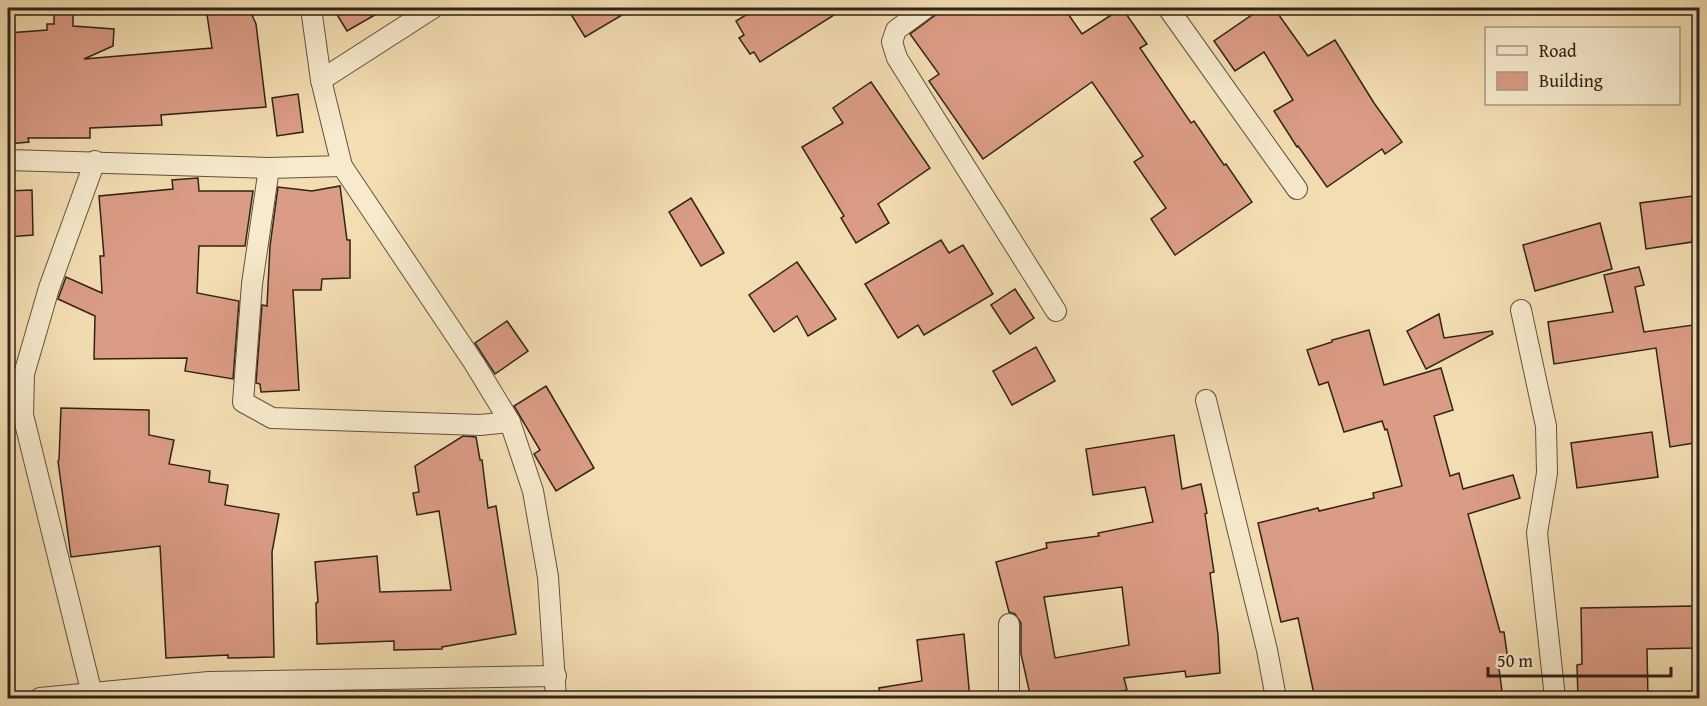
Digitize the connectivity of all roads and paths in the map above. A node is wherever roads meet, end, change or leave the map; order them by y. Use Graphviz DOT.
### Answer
graph roads {
  1 [pos="311,8"];
  2 [pos="433,8"];
  3 [pos="926,8"];
  4 [pos="1168,8"];
  5 [pos="321,80"];
  6 [pos="8,160"];
  7 [pos="95,161"];
  8 [pos="342,166"];
  9 [pos="269,168"];
  10 [pos="1297,189"];
  11 [pos="1056,310"];
  12 [pos="1521,310"];
  13 [pos="1206,400"];
  14 [pos="15,415"];
  15 [pos="510,422"];
  16 [pos="1010,624"];
  17 [pos="555,676"];
  18 [pos="209,690"];
  19 [pos="93,694"];
  20 [pos="40,699"];
  21 [pos="556,699"];
  22 [pos="1009,699"];
  23 [pos="1276,699"];
  24 [pos="1555,699"];
  1 -- 5 [label="street"];
  2 -- 5 [label="street"];
  3 -- 11 [label="street"];
  4 -- 10 [label="street"];
  5 -- 8 [label="street"];
  6 -- 7 [label="street"];
  7 -- 9 [label="street"];
  7 -- 14 [label="street"];
  8 -- 9 [label="street"];
  8 -- 15 [label="street"];
  9 -- 15 [label="street"];
  12 -- 24 [label="street"];
  13 -- 23 [label="street"];
  14 -- 19 [label="street"];
  15 -- 17 [label="street"];
  16 -- 22 [label="street"];
  17 -- 18 [label="street"];
  17 -- 21 [label="street"];
  18 -- 19 [label="street"];
  19 -- 20 [label="street"];
}
